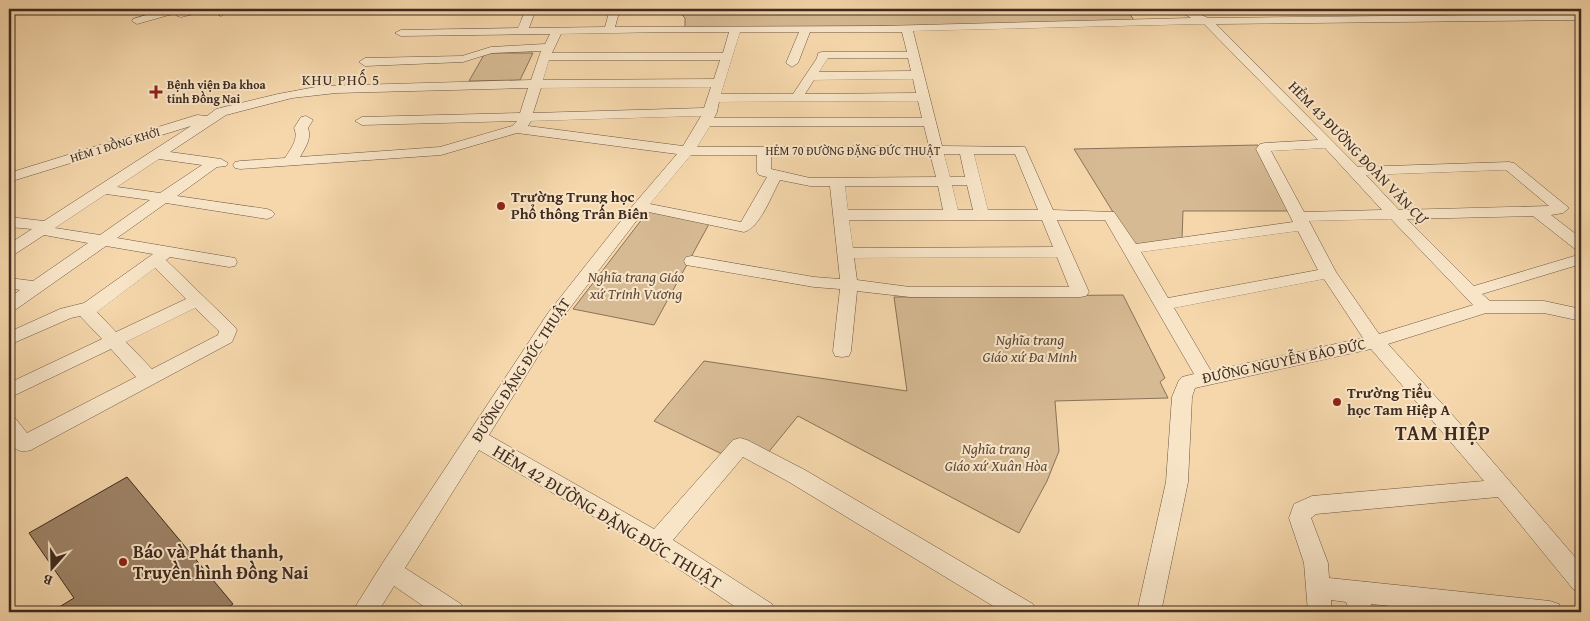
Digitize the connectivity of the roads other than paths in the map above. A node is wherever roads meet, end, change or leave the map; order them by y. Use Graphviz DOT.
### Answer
graph roads {
  1 [pos="203,9"];
  2 [pos="531,9"];
  3 [pos="615,9"];
  4 [pos="1181,9"];
  5 [pos="1310,9"];
  6 [pos="176,11"];
  7 [pos="1581,18"];
  8 [pos="1326,19"];
  9 [pos="1207,21"];
  10 [pos="137,22"];
  11 [pos="736,29"];
  12 [pos="806,29"];
  13 [pos="907,29"];
  14 [pos="558,30"];
  15 [pos="609,30"];
  16 [pos="522,31"];
  17 [pos="401,33"];
  18 [pos="547,52"];
  19 [pos="913,55"];
  20 [pos="728,56"];
  21 [pos="365,62"];
  22 [pos="792,63"];
  23 [pos="918,75"];
  24 [pos="812,76"];
  25 [pos="720,83"];
  26 [pos="534,84"];
  27 [pos="924,97"];
  28 [pos="715,98"];
  29 [pos="796,98"];
  30 [pos="221,112"];
  31 [pos="525,115"];
  32 [pos="708,117"];
  33 [pos="306,120"];
  34 [pos="362,121"];
  35 [pos="930,122"];
  36 [pos="517,129"];
  37 [pos="1329,144"];
  38 [pos="687,151"];
  39 [pos="764,151"];
  40 [pos="937,151"];
  41 [pos="966,151"];
  42 [pos="157,154"];
  43 [pos="215,162"];
  44 [pos="289,163"];
  45 [pos="240,165"];
  46 [pos="1354,171"];
  47 [pos="309,173"];
  48 [pos="775,175"];
  49 [pos="9,178"];
  50 [pos="944,181"];
  51 [pos="973,181"];
  52 [pos="837,182"];
  53 [pos="104,189"];
  54 [pos="164,199"];
  55 [pos="640,206"];
  56 [pos="1537,211"];
  57 [pos="267,214"];
  58 [pos="1393,214"];
  59 [pos="842,215"];
  60 [pos="952,215"];
  61 [pos="982,215"];
  62 [pos="1047,215"];
  63 [pos="1301,221"];
  64 [pos="9,222"];
  65 [pos="43,228"];
  66 [pos="104,240"];
  67 [pos="1581,246"];
  68 [pos="1131,249"];
  69 [pos="9,251"];
  70 [pos="1063,252"];
  71 [pos="846,253"];
  72 [pos="162,255"];
  73 [pos="1581,259"];
  74 [pos="692,260"];
  75 [pos="229,262"];
  76 [pos="1328,273"];
  77 [pos="9,283"];
  78 [pos="850,285"];
  79 [pos="36,288"];
  80 [pos="1471,292"];
  81 [pos="197,300"];
  82 [pos="1163,305"];
  83 [pos="9,306"];
  84 [pos="1485,307"];
  85 [pos="86,310"];
  86 [pos="1581,314"];
  87 [pos="9,339"];
  88 [pos="114,340"];
  89 [pos="1375,342"];
  90 [pos="842,351"];
  91 [pos="1205,378"];
  92 [pos="150,379"];
  93 [pos="9,391"];
  94 [pos="9,424"];
  95 [pos="476,438"];
  96 [pos="1503,488"];
  97 [pos="657,542"];
  98 [pos="390,570"];
  99 [pos="1581,581"];
  100 [pos="1318,588"];
  101 [pos="1358,602"];
  102 [pos="364,612"];
  103 [pos="452,612"];
  104 [pos="763,612"];
  105 [pos="1024,612"];
  106 [pos="1150,612"];
  107 [pos="1320,612"];
  108 [pos="1550,612"];
  1 -- 6 [label="street"];
  2 -- 16 [label="street"];
  3 -- 15 [label="street"];
  4 -- 9 [label="street"];
  5 -- 8 [label="street"];
  6 -- 10 [label="street"];
  7 -- 8 [label="street"];
  8 -- 9 [label="street"];
  9 -- 13 [label="street"];
  9 -- 37 [label="street, HẺM 43 ĐƯỜNG ĐOÀN VĂN CỰ"];
  11 -- 12 [label="street"];
  11 -- 15 [label="street"];
  11 -- 20 [label="street, ĐƯỜNG ĐẶNG ĐỨC THUẬT"];
  12 -- 13 [label="street"];
  12 -- 22 [label="street"];
  13 -- 19 [label="street"];
  14 -- 15 [label="street"];
  14 -- 16 [label="street"];
  14 -- 18 [label="street"];
  16 -- 17 [label="street"];
  18 -- 20 [label="street"];
  18 -- 21 [label="street"];
  18 -- 26 [label="street"];
  19 -- 23 [label="street"];
  19 -- 24 [label="street"];
  20 -- 25 [label="street, ĐƯỜNG ĐẶNG ĐỨC THUẬT"];
  23 -- 24 [label="street"];
  23 -- 27 [label="street"];
  24 -- 29 [label="street"];
  25 -- 26 [label="street, HẺM 1 ĐỒNG KHỞI"];
  25 -- 28 [label="street, ĐƯỜNG ĐẶNG ĐỨC THUẬT"];
  26 -- 30 [label="street, HẺM 1 ĐỒNG KHỞI"];
  26 -- 31 [label="street"];
  27 -- 29 [label="street"];
  27 -- 35 [label="street"];
  28 -- 29 [label="street"];
  28 -- 32 [label="street, ĐƯỜNG ĐẶNG ĐỨC THUẬT"];
  30 -- 42 [label="street"];
  30 -- 49 [label="street, HẺM 1 ĐỒNG KHỞI"];
  31 -- 32 [label="street"];
  31 -- 34 [label="street"];
  31 -- 36 [label="street"];
  32 -- 35 [label="street"];
  32 -- 38 [label="street, ĐƯỜNG ĐẶNG ĐỨC THUẬT"];
  33 -- 44 [label="street"];
  35 -- 40 [label="street"];
  36 -- 38 [label="street, HẺM 70 ĐƯỜNG ĐẶNG ĐỨC THUẬT"];
  36 -- 44 [label="street"];
  37 -- 46 [label="street, HẺM 43 ĐƯỜNG ĐOÀN VĂN CỰ"];
  37 -- 63 [label="street"];
  38 -- 39 [label="street, HẺM 70 ĐƯỜNG ĐẶNG ĐỨC THUẬT"];
  38 -- 55 [label="street, ĐƯỜNG ĐẶNG ĐỨC THUẬT"];
  39 -- 40 [label="street, HẺM 70 ĐƯỜNG ĐẶNG ĐỨC THUẬT"];
  39 -- 48 [label="street"];
  40 -- 41 [label="street, HẺM 70 ĐƯỜNG ĐẶNG ĐỨC THUẬT"];
  40 -- 50 [label="street"];
  41 -- 51 [label="street"];
  41 -- 62 [label="street, HẺM 70 ĐƯỜNG ĐẶNG ĐỨC THUẬT"];
  42 -- 43 [label="street"];
  42 -- 53 [label="street"];
  43 -- 45 [label="street"];
  43 -- 54 [label="street"];
  44 -- 45 [label="street"];
  45 -- 47 [label="street"];
  46 -- 56 [label="street"];
  46 -- 58 [label="street, HẺM 43 ĐƯỜNG ĐOÀN VĂN CỰ"];
  48 -- 52 [label="street"];
  48 -- 55 [label="street"];
  50 -- 51 [label="street"];
  50 -- 52 [label="street"];
  50 -- 60 [label="street"];
  51 -- 61 [label="street"];
  52 -- 59 [label="street"];
  53 -- 54 [label="street"];
  53 -- 65 [label="street"];
  54 -- 57 [label="street"];
  54 -- 66 [label="street"];
  55 -- 95 [label="street, ĐƯỜNG ĐẶNG ĐỨC THUẬT"];
  56 -- 58 [label="street"];
  56 -- 67 [label="street"];
  58 -- 63 [label="street"];
  58 -- 80 [label="street, HẺM 43 ĐƯỜNG ĐOÀN VĂN CỰ"];
  59 -- 60 [label="street"];
  59 -- 71 [label="street"];
  60 -- 61 [label="street"];
  61 -- 62 [label="street"];
  62 -- 68 [label="street"];
  62 -- 70 [label="street"];
  63 -- 68 [label="street"];
  63 -- 76 [label="street"];
  64 -- 65 [label="street"];
  65 -- 66 [label="street"];
  65 -- 69 [label="street"];
  66 -- 72 [label="street"];
  66 -- 79 [label="street"];
  68 -- 82 [label="street"];
  70 -- 71 [label="street"];
  70 -- 78 [label="street"];
  71 -- 78 [label="street"];
  72 -- 75 [label="street"];
  72 -- 81 [label="street"];
  72 -- 85 [label="street"];
  73 -- 80 [label="street"];
  74 -- 78 [label="street"];
  76 -- 82 [label="street"];
  76 -- 89 [label="street"];
  77 -- 79 [label="street"];
  78 -- 90 [label="street"];
  79 -- 83 [label="street"];
  80 -- 84 [label="street, HẺM 43 ĐƯỜNG ĐOÀN VĂN CỰ"];
  81 -- 88 [label="street"];
  81 -- 92 [label="street"];
  82 -- 91 [label="street"];
  84 -- 86 [label="street, ĐƯỜNG NGUYỄN BẢO ĐỨC"];
  84 -- 89 [label="street, ĐƯỜNG NGUYỄN BẢO ĐỨC"];
  85 -- 87 [label="street"];
  85 -- 88 [label="street"];
  88 -- 92 [label="street"];
  88 -- 93 [label="street"];
  89 -- 91 [label="street, ĐƯỜNG NGUYỄN BẢO ĐỨC"];
  89 -- 96 [label="street"];
  91 -- 106 [label="street, ĐƯỜNG NGUYỄN BẢO ĐỨC"];
  92 -- 94 [label="street"];
  95 -- 97 [label="street, HẺM 42 ĐƯỜNG ĐẶNG ĐỨC THUẬT"];
  95 -- 98 [label="street, ĐƯỜNG ĐẶNG ĐỨC THUẬT"];
  96 -- 99 [label="street"];
  96 -- 100 [label="street"];
  97 -- 104 [label="street, HẺM 42 ĐƯỜNG ĐẶNG ĐỨC THUẬT"];
  97 -- 105 [label="street"];
  98 -- 102 [label="street, ĐƯỜNG ĐẶNG ĐỨC THUẬT"];
  98 -- 103 [label="street"];
  100 -- 101 [label="street"];
  100 -- 107 [label="street"];
  101 -- 108 [label="street"];
}
